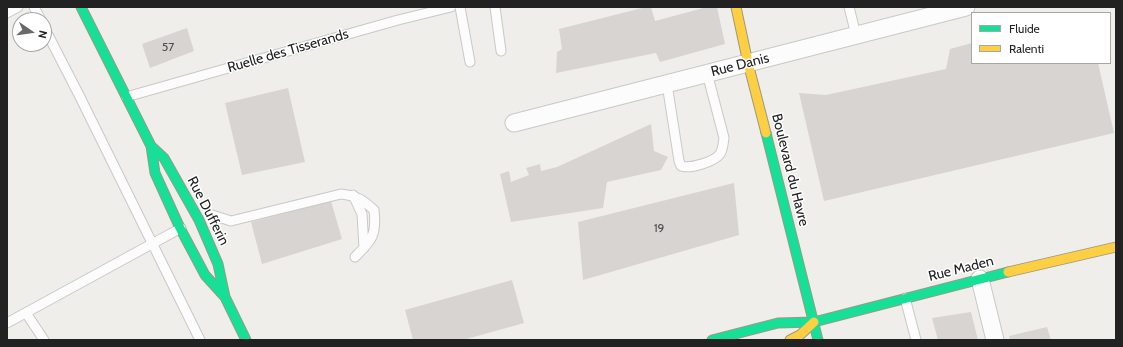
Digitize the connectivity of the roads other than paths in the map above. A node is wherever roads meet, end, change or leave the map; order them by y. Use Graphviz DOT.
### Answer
graph roads {
  1 [pos="18,7"];
  2 [pos="81,7"];
  3 [pos="451,7"];
  4 [pos="460,7"];
  5 [pos="495,7"];
  6 [pos="736,7"];
  7 [pos="850,7"];
  8 [pos="956,8"];
  9 [pos="7,13"];
  10 [pos="856,35"];
  11 [pos="52,43"];
  12 [pos="501,51"];
  13 [pos="470,62"];
  14 [pos="748,63"];
  15 [pos="707,73"];
  16 [pos="667,84"];
  17 [pos="126,97"];
  18 [pos="514,123"];
  19 [pos="151,146"];
  20 [pos="353,195"];
  21 [pos="212,215"];
  22 [pos="190,224"];
  23 [pos="152,244"];
  24 [pos="1116,247"];
  25 [pos="364,248"];
  26 [pos="355,257"];
  27 [pos="980,279"];
  28 [pos="225,297"];
  29 [pos="905,298"];
  30 [pos="26,313"];
  31 [pos="814,322"];
  32 [pos="7,323"];
  33 [pos="44,340"];
  34 [pos="200,340"];
  35 [pos="246,340"];
  36 [pos="712,340"];
  37 [pos="790,340"];
  38 [pos="818,340"];
  39 [pos="916,340"];
  40 [pos="995,340"];
  1 -- 9 [label="lane"];
  2 -- 17 [label="street, Rue Dufferin"];
  3 -- 17 [label="lane, Ruelle des Tisserands"];
  4 -- 13 [label="lane"];
  5 -- 12 [label="lane"];
  6 -- 14 [label="street, Boulevard du Havre"];
  7 -- 10 [label="lane"];
  8 -- 10 [label="street, Rue Danis"];
  10 -- 14 [label="street, Rue Danis"];
  11 -- 23 [label="lane"];
  14 -- 15 [label="street, Rue Danis"];
  14 -- 31 [label="street, Boulevard du Havre"];
  15 -- 16 [label="street, Rue Danis"];
  15 -- 16 [label="lane"];
  16 -- 18 [label="street, Rue Danis"];
  17 -- 19 [label="street, Rue Dufferin"];
  19 -- 22 [label="street, Rue Dufferin"];
  19 -- 22 [label="street, Rue Dufferin"];
  20 -- 21 [label="lane"];
  20 -- 25 [label="lane"];
  20 -- 25 [label="lane"];
  22 -- 23 [label="lane"];
  22 -- 28 [label="street, Rue Dufferin"];
  22 -- 28 [label="street, Rue Dufferin"];
  23 -- 30 [label="lane"];
  23 -- 34 [label="lane"];
  24 -- 27 [label="street, Rue Maden"];
  25 -- 26 [label="lane"];
  27 -- 29 [label="street, Rue Maden"];
  27 -- 40 [label="street"];
  28 -- 35 [label="street, Rue Dufferin"];
  29 -- 31 [label="street, Rue Maden"];
  29 -- 39 [label="lane"];
  30 -- 32 [label="lane"];
  30 -- 33 [label="lane"];
  31 -- 36 [label="street, Rue Maden"];
  31 -- 37 [label="street, Rue Maden"];
  31 -- 38 [label="street, Boulevard du Havre"];
}
